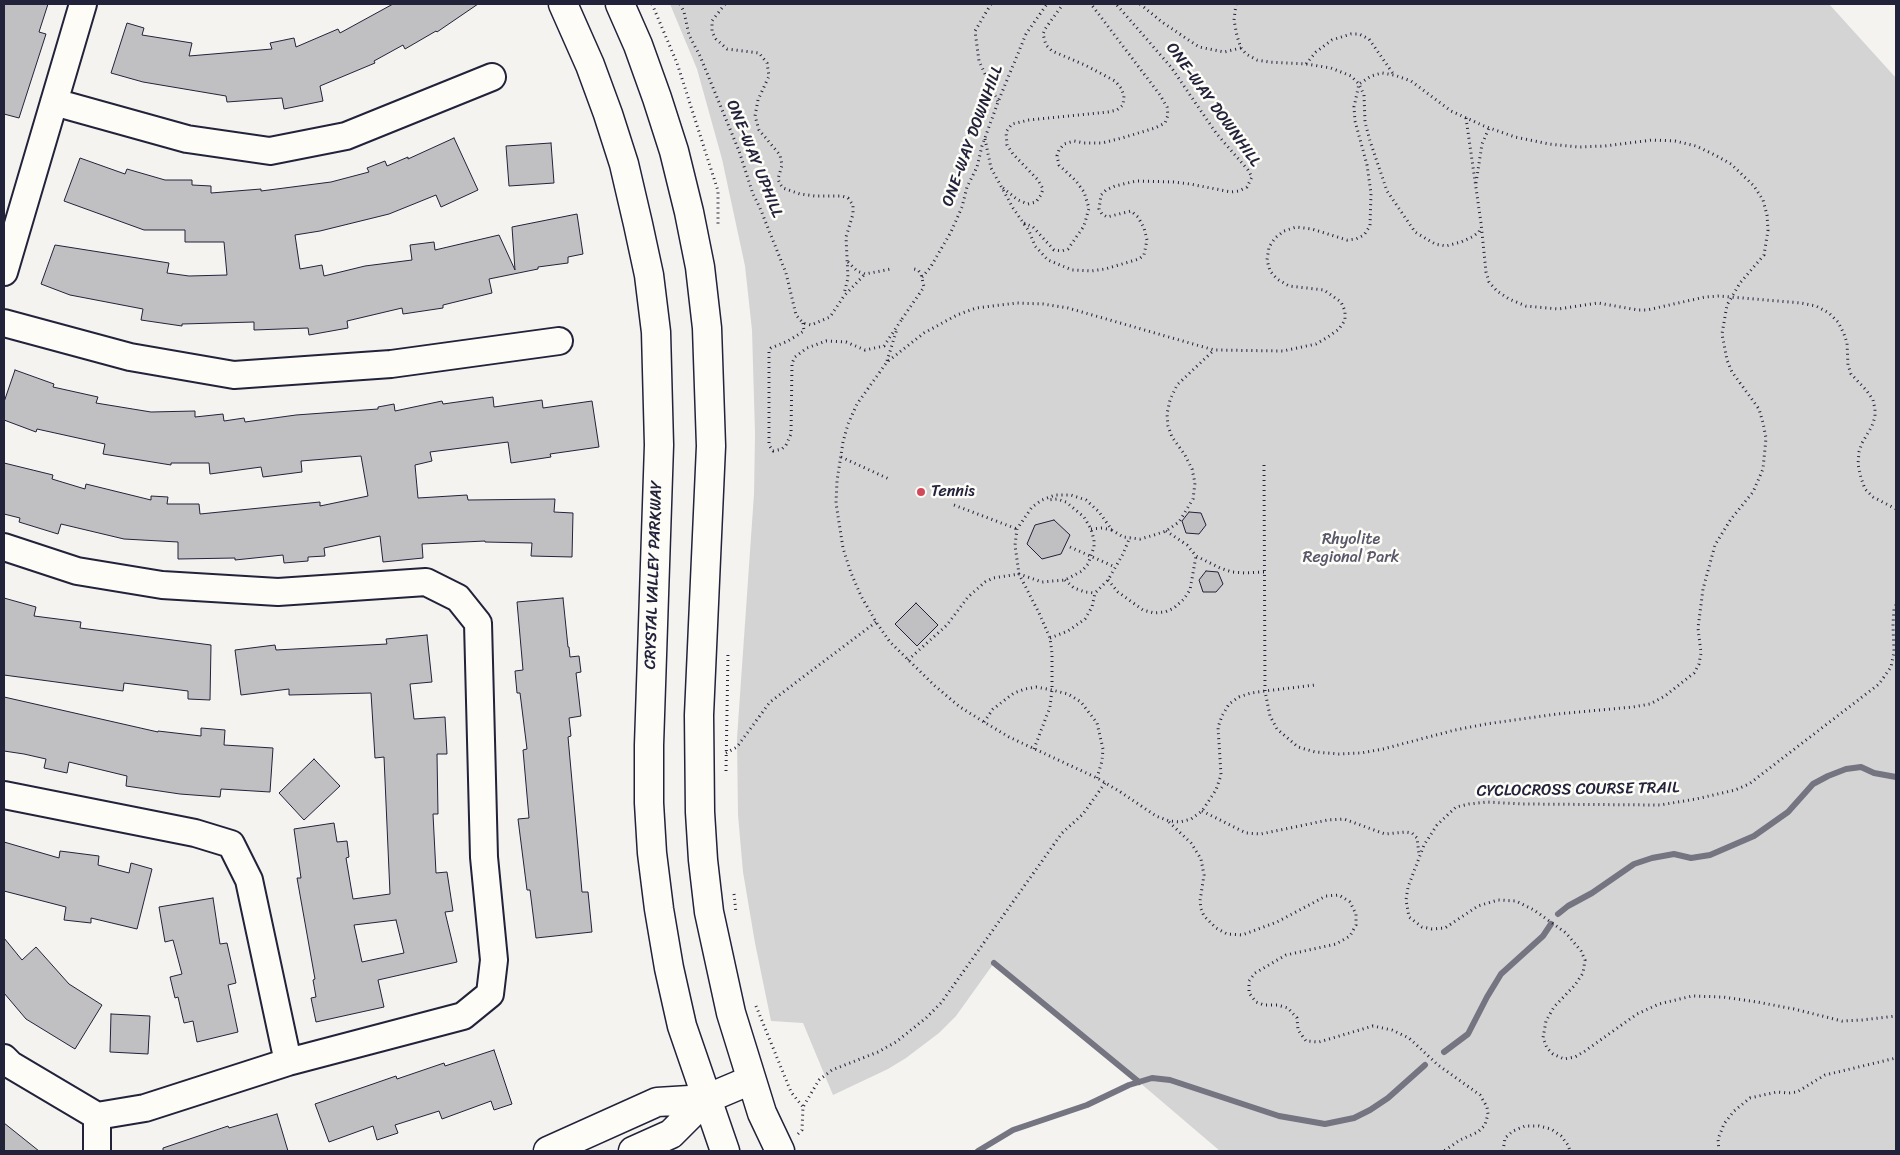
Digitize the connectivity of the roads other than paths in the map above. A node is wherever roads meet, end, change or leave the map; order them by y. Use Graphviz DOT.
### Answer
graph roads {
  1 [pos="83,4"];
  2 [pos="562,4"];
  3 [pos="620,4"];
  4 [pos="492,77"];
  5 [pos="54,102"];
  6 [pos="4,272"];
  7 [pos="4,323"];
  8 [pos="559,341"];
  9 [pos="4,547"];
  10 [pos="4,795"];
  11 [pos="4,1058"];
  12 [pos="288,1062"];
  13 [pos="750,1080"];
  14 [pos="706,1099"];
  15 [pos="97,1116"];
  16 [pos="98,1151"];
  17 [pos="548,1151"];
  18 [pos="633,1151"];
  19 [pos="725,1151"];
  20 [pos="780,1151"];
  1 -- 5 [label="street"];
  2 -- 14 [label="main road, CRYSTAL VALLEY PARKWAY"];
  3 -- 13 [label="main road"];
  4 -- 5 [label="street"];
  5 -- 6 [label="street"];
  7 -- 8 [label="street"];
  9 -- 12 [label="street"];
  10 -- 12 [label="street"];
  11 -- 15 [label="street"];
  12 -- 15 [label="street"];
  13 -- 14 [label="main road"];
  13 -- 20 [label="main road"];
  14 -- 17 [label="main road"];
  14 -- 18 [label="main road"];
  14 -- 19 [label="main road, CRYSTAL VALLEY PARKWAY"];
  15 -- 16 [label="street"];
}
